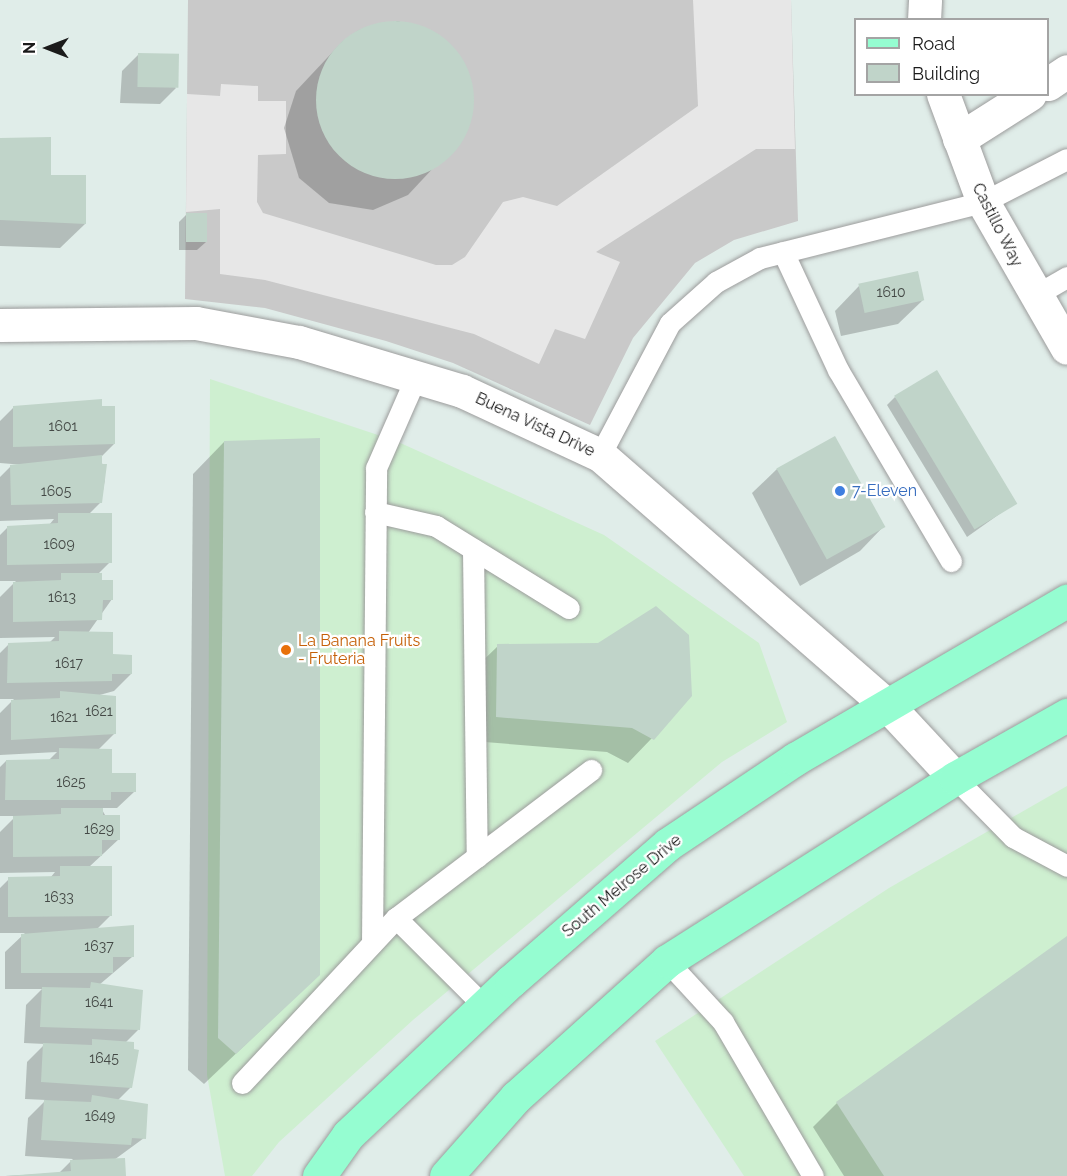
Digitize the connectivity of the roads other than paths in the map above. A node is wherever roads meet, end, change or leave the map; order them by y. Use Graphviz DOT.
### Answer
graph roads {
  1 [pos="925,0"];
  2 [pos="924,18"];
  3 [pos="1067,71"];
  4 [pos="1049,83"];
  5 [pos="944,96"];
  6 [pos="1027,96"];
  7 [pos="959,139"];
  8 [pos="1067,159"];
  9 [pos="983,202"];
  10 [pos="783,252"];
  11 [pos="1067,277"];
  12 [pos="1034,296"];
  13 [pos="0,325"];
  14 [pos="1067,348"];
  15 [pos="416,377"];
  16 [pos="600,455"];
  17 [pos="375,512"];
  18 [pos="473,549"];
  19 [pos="951,561"];
  20 [pos="1067,601"];
  21 [pos="569,608"];
  22 [pos="890,708"];
  23 [pos="1067,715"];
  24 [pos="591,770"];
  25 [pos="955,778"];
  26 [pos="477,857"];
  27 [pos="1067,866"];
  28 [pos="396,918"];
  29 [pos="372,944"];
  30 [pos="667,961"];
  31 [pos="484,1006"];
  32 [pos="242,1083"];
  33 [pos="319,1176"];
  34 [pos="446,1176"];
  35 [pos="813,1176"];
  1 -- 2 [label="street"];
  3 -- 4 [label="street"];
  5 -- 7 [label="street, Castillo Way"];
  6 -- 7 [label="street"];
  7 -- 9 [label="street, Castillo Way"];
  8 -- 9 [label="lane"];
  9 -- 10 [label="lane"];
  9 -- 12 [label="street, Castillo Way"];
  10 -- 16 [label="lane"];
  10 -- 19 [label="lane"];
  11 -- 12 [label="lane"];
  12 -- 14 [label="street, Castillo Way"];
  13 -- 15 [label="street, Buena Vista Drive"];
  15 -- 16 [label="street, Buena Vista Drive"];
  15 -- 17 [label="lane"];
  16 -- 22 [label="street, Buena Vista Drive"];
  17 -- 18 [label="lane"];
  17 -- 29 [label="lane"];
  18 -- 21 [label="lane"];
  18 -- 26 [label="lane"];
  20 -- 22 [label="main road, South Melrose Drive"];
  22 -- 25 [label="street, Buena Vista Drive"];
  22 -- 31 [label="main road, South Melrose Drive"];
  23 -- 25 [label="main road"];
  24 -- 26 [label="lane"];
  25 -- 27 [label="lane"];
  25 -- 30 [label="main road"];
  26 -- 28 [label="lane"];
  28 -- 29 [label="lane"];
  28 -- 31 [label="lane"];
  29 -- 32 [label="lane"];
  30 -- 34 [label="main road"];
  30 -- 35 [label="lane"];
  31 -- 33 [label="main road, South Melrose Drive"];
}
